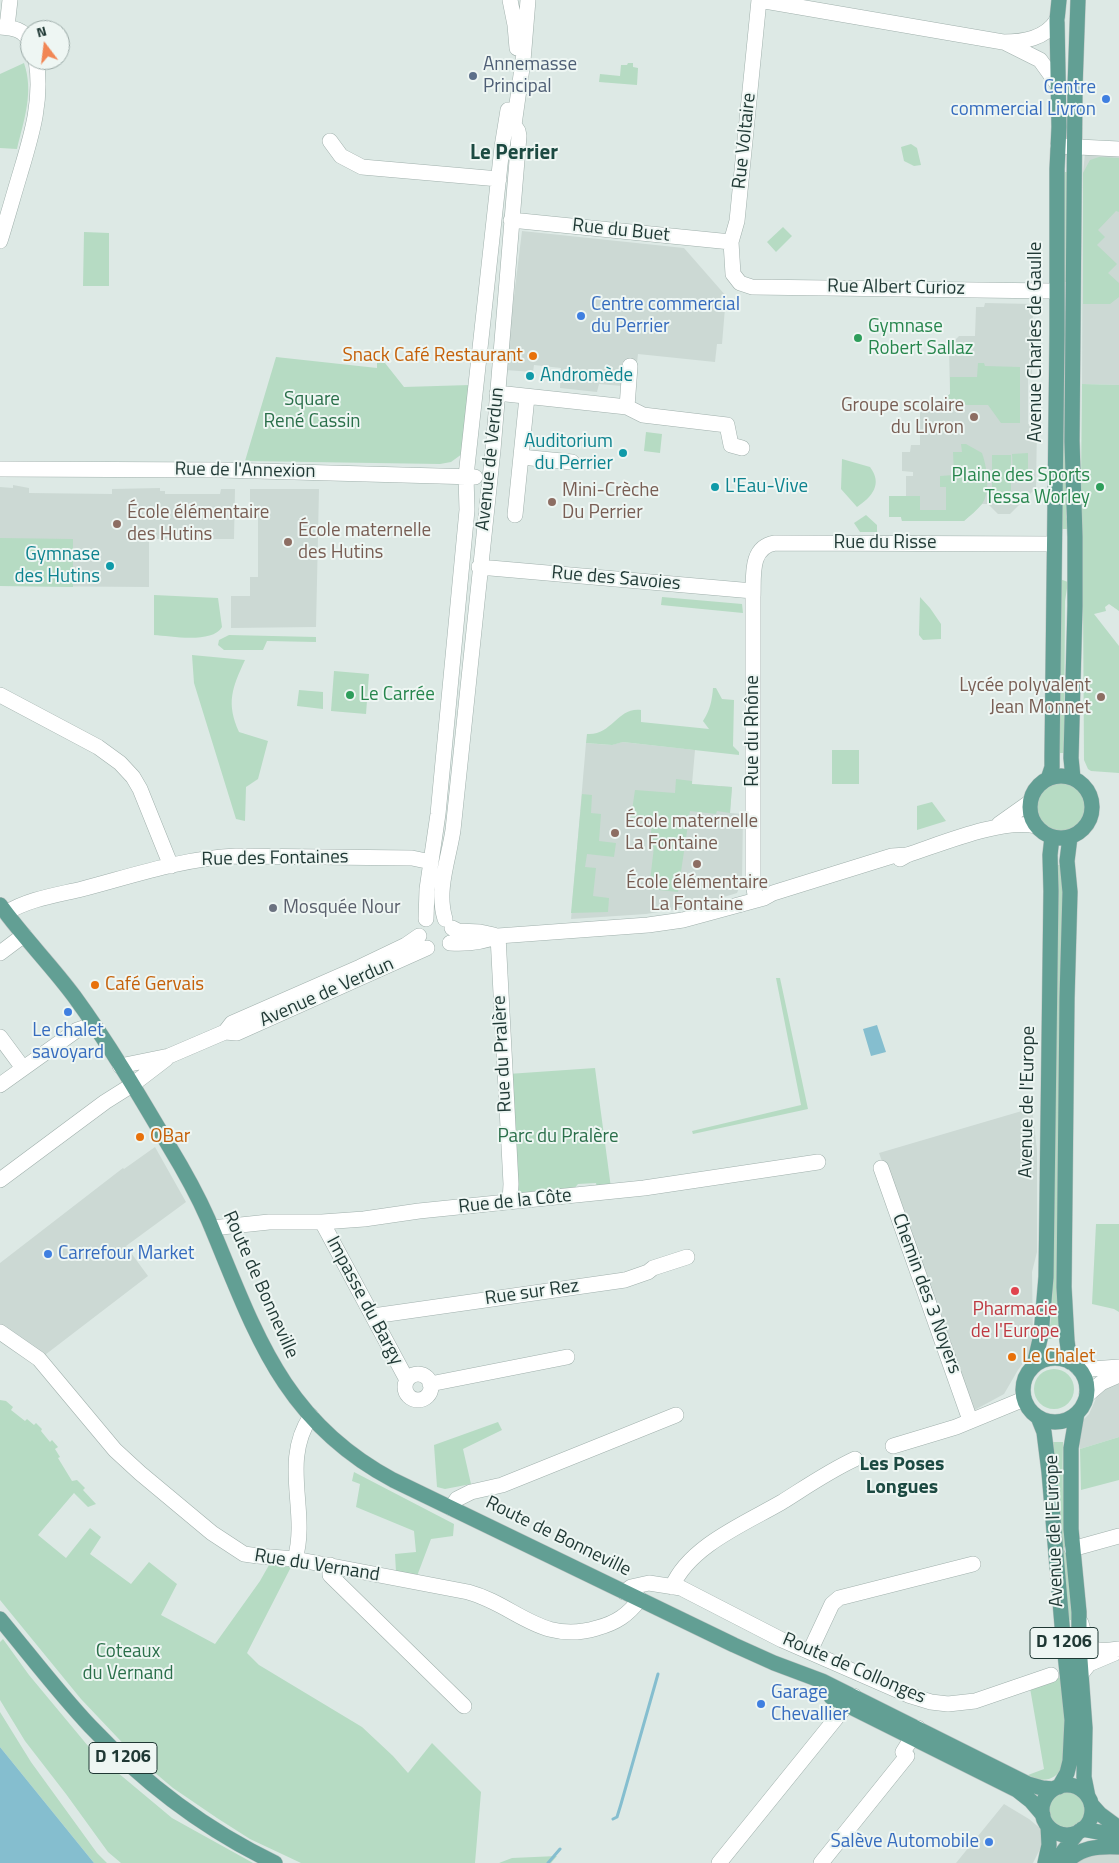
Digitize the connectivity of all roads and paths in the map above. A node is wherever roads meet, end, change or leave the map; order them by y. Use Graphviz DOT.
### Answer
graph roads {
  1 [pos="10,0"];
  2 [pos="510,0"];
  3 [pos="528,0"];
  4 [pos="759,0"];
  5 [pos="1059,0"];
  6 [pos="1078,0"];
  7 [pos="1057,20"];
  8 [pos="1077,21"];
  9 [pos="3,27"];
  10 [pos="20,30"];
  11 [pos="1057,36"];
  12 [pos="1036,37"];
  13 [pos="1003,42"];
  14 [pos="1076,58"];
  15 [pos="38,70"];
  16 [pos="1058,85"];
  17 [pos="330,141"];
  18 [pos="1058,146"];
  19 [pos="1076,146"];
  20 [pos="1119,149"];
  21 [pos="499,179"];
  22 [pos="511,220"];
  23 [pos="0,242"];
  24 [pos="731,242"];
  25 [pos="738,281"];
  26 [pos="1056,290"];
  27 [pos="1074,294"];
  28 [pos="630,366"];
  29 [pos="498,393"];
  30 [pos="527,396"];
  31 [pos="627,407"];
  32 [pos="742,448"];
  33 [pos="521,457"];
  34 [pos="572,462"];
  35 [pos="0,469"];
  36 [pos="466,476"];
  37 [pos="489,477"];
  38 [pos="515,515"];
  39 [pos="1075,537"];
  40 [pos="1054,544"];
  41 [pos="1075,554"];
  42 [pos="479,567"];
  43 [pos="753,591"];
  44 [pos="0,695"];
  45 [pos="1073,778"];
  46 [pos="1048,779"];
  47 [pos="1030,802"];
  48 [pos="996,826"];
  49 [pos="1036,826"];
  50 [pos="1052,837"];
  51 [pos="1070,837"];
  52 [pos="431,862"];
  53 [pos="172,866"];
  54 [pos="760,899"];
  55 [pos="3,909"];
  56 [pos="426,919"];
  57 [pos="449,930"];
  58 [pos="24,935"];
  59 [pos="498,936"];
  60 [pos="423,942"];
  61 [pos="0,953"];
  62 [pos="96,1028"];
  63 [pos="0,1037"];
  64 [pos="169,1056"];
  65 [pos="120,1066"];
  66 [pos="23,1068"];
  67 [pos="132,1084"];
  68 [pos="0,1085"];
  69 [pos="818,1162"];
  70 [pos="881,1168"];
  71 [pos="0,1180"];
  72 [pos="510,1202"];
  73 [pos="322,1222"];
  74 [pos="212,1228"];
  75 [pos="687,1257"];
  76 [pos="373,1316"];
  77 [pos="0,1332"];
  78 [pos="567,1357"];
  79 [pos="1074,1365"];
  80 [pos="1034,1366"];
  81 [pos="1119,1367"];
  82 [pos="1119,1375"];
  83 [pos="407,1380"];
  84 [pos="430,1384"];
  85 [pos="1086,1396"];
  86 [pos="1024,1399"];
  87 [pos="1077,1413"];
  88 [pos="676,1415"];
  89 [pos="311,1416"];
  90 [pos="1038,1417"];
  91 [pos="970,1420"];
  92 [pos="893,1446"];
  93 [pos="855,1460"];
  94 [pos="451,1508"];
  95 [pos="1119,1536"];
  96 [pos="1072,1549"];
  97 [pos="295,1559"];
  98 [pos="973,1564"];
  99 [pos="330,1566"];
  100 [pos="668,1587"];
  101 [pos="624,1592"];
  102 [pos="640,1599"];
  103 [pos="655,1606"];
  104 [pos="1078,1612"];
  105 [pos="0,1619"];
  106 [pos="1119,1650"];
  107 [pos="810,1651"];
  108 [pos="1081,1674"];
  109 [pos="1051,1675"];
  110 [pos="850,1700"];
  111 [pos="464,1706"];
  112 [pos="915,1733"];
  113 [pos="1056,1788"];
  114 [pos="1090,1801"];
  115 [pos="1045,1820"];
  116 [pos="1119,1828"];
  117 [pos="1081,1830"];
  118 [pos="1119,1839"];
  119 [pos="1119,1847"];
  120 [pos="275,1863"];
  121 [pos="719,1863"];
  122 [pos="821,1863"];
  123 [pos="1045,1863"];
  124 [pos="1054,1863"];
  125 [pos="1066,1863"];
  1 -- 9 [label="street"];
  2 -- 21 [label="street, Avenue de Verdun"];
  3 -- 22 [label="street, Avenue de Verdun"];
  4 -- 13 [label="street"];
  4 -- 24 [label="street, Rue Voltaire"];
  5 -- 7 [label="main road, Avenue Charles de Gaulle"];
  6 -- 8 [label="main road, Avenue Charles de Gaulle"];
  7 -- 8 [label="main road"];
  7 -- 11 [label="main road, Avenue Charles de Gaulle"];
  7 -- 12 [label="street"];
  8 -- 14 [label="main road, Avenue Charles de Gaulle"];
  9 -- 10 [label="street"];
  11 -- 12 [label="street"];
  11 -- 14 [label="main road"];
  11 -- 16 [label="main road, Avenue Charles de Gaulle"];
  12 -- 13 [label="street"];
  13 -- 16 [label="street"];
  14 -- 19 [label="main road, Avenue Charles de Gaulle"];
  15 -- 23 [label="street"];
  16 -- 18 [label="main road, Avenue Charles de Gaulle"];
  17 -- 21 [label="street"];
  18 -- 19 [label="street"];
  18 -- 26 [label="main road, Avenue Charles de Gaulle"];
  19 -- 20 [label="street"];
  19 -- 27 [label="main road, Avenue Charles de Gaulle"];
  21 -- 36 [label="street, Avenue de Verdun"];
  22 -- 24 [label="street, Rue du Buet"];
  22 -- 29 [label="street, Avenue de Verdun"];
  24 -- 25 [label="street, Rue Voltaire"];
  25 -- 26 [label="street, Rue Albert Curioz"];
  26 -- 27 [label="main road"];
  26 -- 40 [label="main road, Avenue Charles de Gaulle"];
  27 -- 39 [label="main road, Avenue Charles de Gaulle"];
  28 -- 31 [label="street"];
  29 -- 30 [label="street"];
  29 -- 37 [label="street, Avenue de Verdun"];
  30 -- 31 [label="street"];
  30 -- 33 [label="street"];
  31 -- 32 [label="street"];
  33 -- 34 [label="street"];
  33 -- 38 [label="street"];
  35 -- 36 [label="street, Rue de l'Annexion"];
  36 -- 37 [label="street, Rue de l'Annexion"];
  36 -- 52 [label="street, Avenue de Verdun"];
  37 -- 42 [label="street, Avenue de Verdun"];
  39 -- 40 [label="main road"];
  39 -- 41 [label="main road, Avenue Charles de Gaulle"];
  40 -- 41 [label="main road"];
  40 -- 43 [label="street, Rue du Risse"];
  40 -- 46 [label="main road, Avenue Charles de Gaulle"];
  41 -- 45 [label="main road, Avenue Charles de Gaulle"];
  42 -- 43 [label="street, Rue des Savoies"];
  42 -- 57 [label="street, Avenue de Verdun"];
  43 -- 54 [label="street, Rue du Rhône"];
  44 -- 53 [label="street"];
  45 -- 46 [label="main road"];
  45 -- 51 [label="main road"];
  46 -- 47 [label="main road"];
  47 -- 48 [label="street"];
  47 -- 49 [label="main road"];
  48 -- 49 [label="street"];
  48 -- 54 [label="street"];
  49 -- 50 [label="main road"];
  50 -- 51 [label="main road"];
  50 -- 80 [label="main road, Avenue de l'Europe"];
  51 -- 79 [label="main road, Avenue de l'Europe"];
  52 -- 53 [label="street, Rue des Fontaines"];
  52 -- 56 [label="street, Avenue de Verdun"];
  53 -- 55 [label="street, Rue des Fontaines"];
  54 -- 59 [label="street"];
  55 -- 58 [label="main road, Route de Bonneville"];
  56 -- 57 [label="street"];
  56 -- 60 [label="street"];
  57 -- 59 [label="street"];
  57 -- 60 [label="street"];
  58 -- 61 [label="street"];
  58 -- 62 [label="main road, Route de Bonneville"];
  59 -- 72 [label="street, Rue du Pralère"];
  60 -- 64 [label="street, Avenue de Verdun"];
  62 -- 65 [label="main road, Route de Bonneville"];
  62 -- 66 [label="street"];
  63 -- 66 [label="street"];
  64 -- 65 [label="street, Avenue de Verdun"];
  64 -- 67 [label="street, Avenue de Verdun"];
  65 -- 67 [label="main road, Route de Bonneville"];
  66 -- 68 [label="street"];
  67 -- 71 [label="street, Avenue de Verdun"];
  67 -- 74 [label="main road, Route de Bonneville"];
  69 -- 72 [label="street, Rue de la Côte"];
  70 -- 91 [label="street, Chemin des 3 Noyers"];
  72 -- 73 [label="street, Rue de la Côte"];
  73 -- 74 [label="street, Rue de la Côte"];
  73 -- 76 [label="street, Impasse du Bargy"];
  74 -- 89 [label="main road, Route de Bonneville"];
  75 -- 76 [label="street, Rue sur Rez"];
  76 -- 83 [label="street, Impasse du Bargy"];
  77 -- 97 [label="street, Rue du Vernand"];
  78 -- 84 [label="street"];
  79 -- 80 [label="main road"];
  79 -- 81 [label="street"];
  79 -- 85 [label="main road"];
  80 -- 86 [label="main road"];
  82 -- 85 [label="street"];
  83 -- 84 [label="street"];
  83 -- 84 [label="street"];
  85 -- 87 [label="main road"];
  86 -- 90 [label="main road"];
  86 -- 91 [label="street"];
  87 -- 90 [label="main road"];
  87 -- 96 [label="main road, Avenue de l'Europe / D 1206"];
  88 -- 94 [label="street"];
  89 -- 94 [label="main road, Route de Bonneville"];
  89 -- 97 [label="street"];
  90 -- 113 [label="main road, Avenue de l'Europe / D 1206"];
  91 -- 92 [label="street"];
  93 -- 100 [label="street"];
  94 -- 101 [label="main road, Route de Bonneville"];
  95 -- 96 [label="street"];
  96 -- 104 [label="main road, Avenue de l'Europe / D 1206"];
  97 -- 99 [label="street, Rue du Vernand"];
  98 -- 107 [label="street"];
  99 -- 102 [label="street, Rue du Vernand"];
  99 -- 111 [label="street"];
  100 -- 101 [label="street, Route de Collonges"];
  100 -- 103 [label="street"];
  100 -- 107 [label="street, Route de Collonges"];
  101 -- 102 [label="main road, Route de Bonneville"];
  102 -- 103 [label="main road, Route de Bonneville"];
  103 -- 110 [label="main road, Route de Bonneville"];
  104 -- 106 [label="street"];
  104 -- 108 [label="main road, Avenue de l'Europe / D 1206"];
  105 -- 120 [label="main road, D 1206"];
  106 -- 108 [label="street"];
  107 -- 109 [label="street, Route de Collonges"];
  108 -- 114 [label="main road, Avenue de l'Europe / D 1206"];
  110 -- 112 [label="main road, Route de Bonneville"];
  110 -- 121 [label="street"];
  112 -- 113 [label="main road, Route de Bonneville"];
  112 -- 115 [label="main road, Route de Bonneville"];
  112 -- 122 [label="street"];
  113 -- 114 [label="main road"];
  113 -- 115 [label="main road"];
  114 -- 116 [label="main road"];
  114 -- 117 [label="main road"];
  115 -- 117 [label="main road"];
  115 -- 123 [label="main road"];
  117 -- 118 [label="main road"];
  117 -- 124 [label="main road"];
  119 -- 125 [label="main road"];
}
